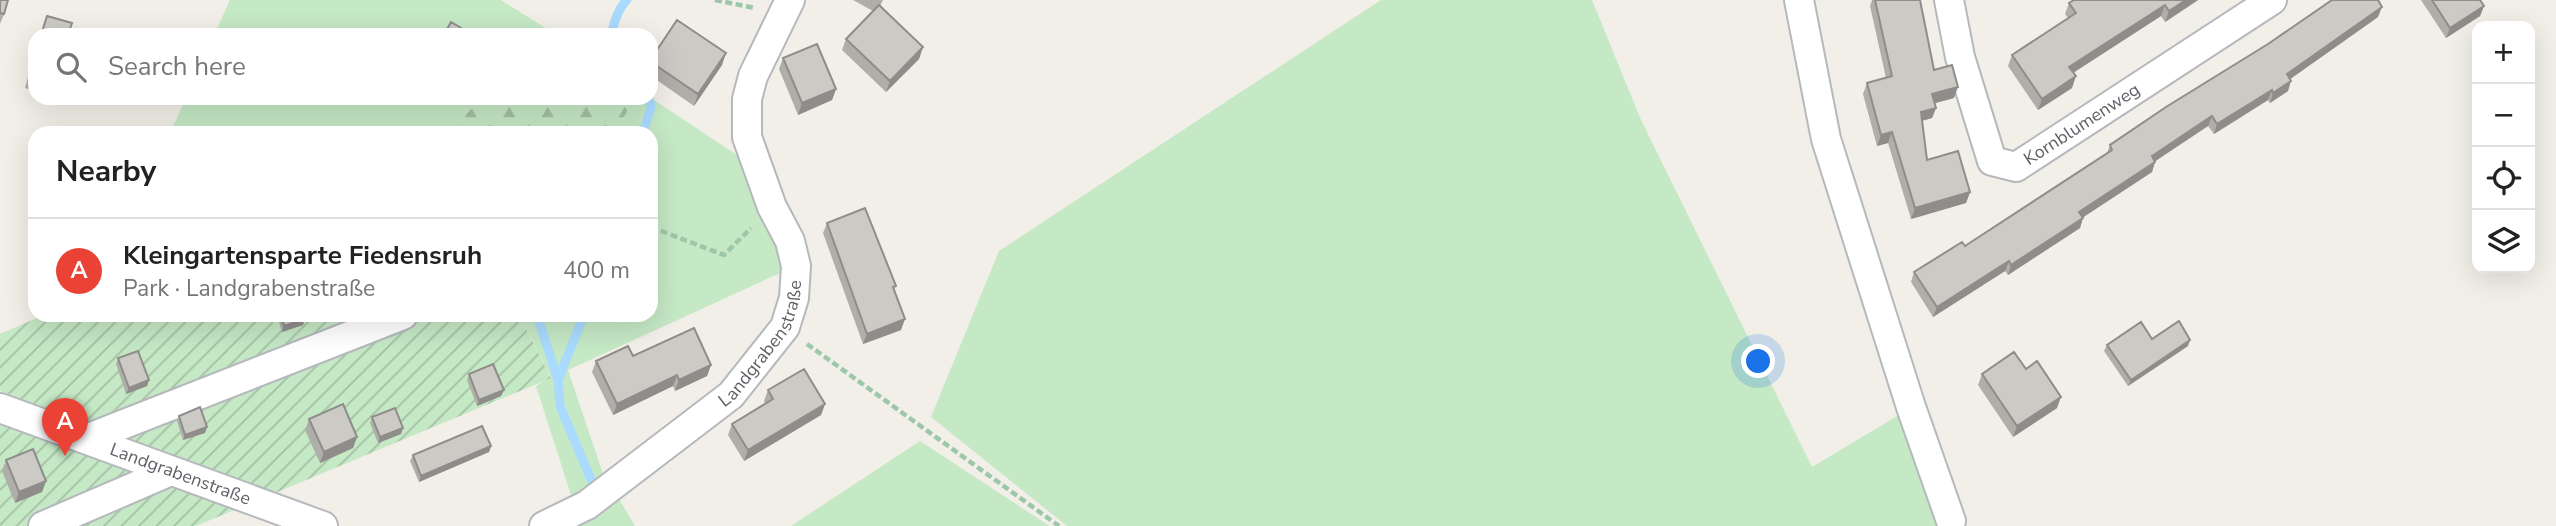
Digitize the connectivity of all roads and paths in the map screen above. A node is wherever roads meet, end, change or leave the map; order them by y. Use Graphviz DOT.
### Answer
graph roads {
  1 [pos="715,0"];
  2 [pos="1799,0"];
  3 [pos="1949,0"];
  4 [pos="2272,0"];
  5 [pos="786,7"];
  6 [pos="772,207"];
  7 [pos="658,230"];
  8 [pos="385,322"];
  9 [pos="785,327"];
  10 [pos="0,408"];
  11 [pos="86,439"];
  12 [pos="172,471"];
  13 [pos="1951,521"];
  14 [pos="43,526"];
  15 [pos="323,526"];
  16 [pos="544,526"];
  17 [pos="1059,526"];
  1 -- 5 [label="path"];
  2 -- 13 [label="street"];
  3 -- 4 [label="street, Kornblumenweg"];
  5 -- 6 [label="street, Landgrabenstraße"];
  6 -- 7 [label="path"];
  6 -- 9 [label="street, Landgrabenstraße"];
  8 -- 11 [label="street"];
  9 -- 16 [label="street, Landgrabenstraße"];
  9 -- 17 [label="path"];
  10 -- 11 [label="street, Landgrabenstraße"];
  11 -- 12 [label="street, Landgrabenstraße"];
  12 -- 14 [label="street"];
  12 -- 15 [label="street, Landgrabenstraße"];
}
